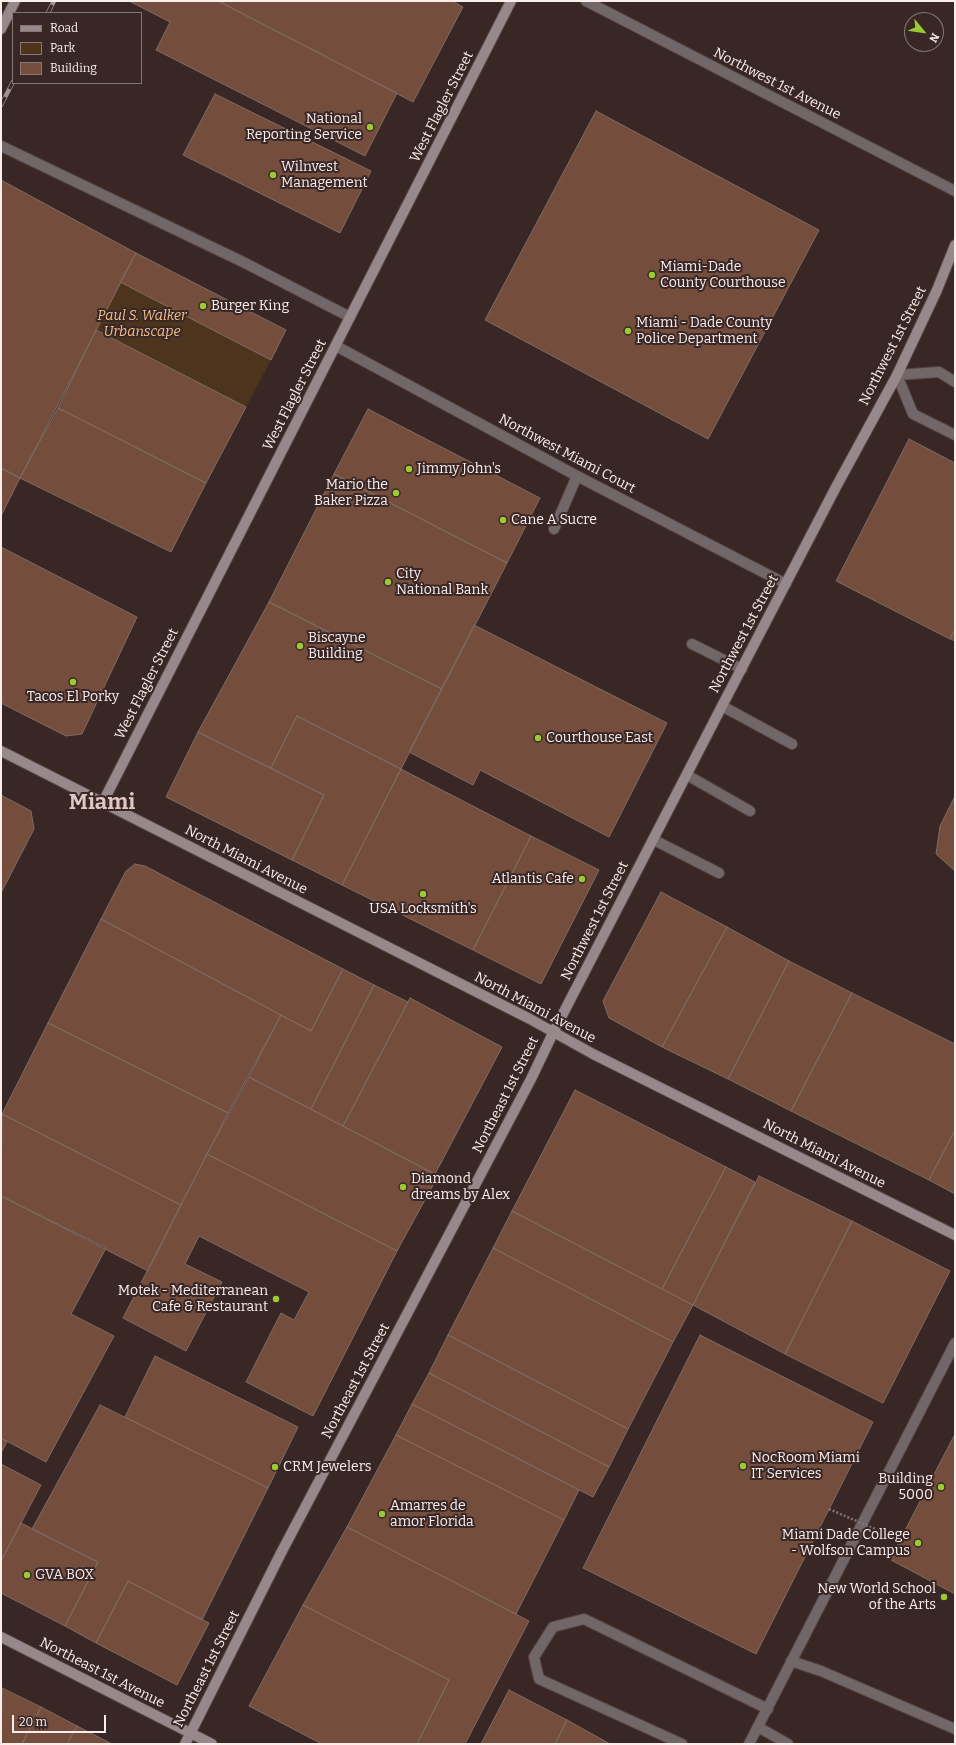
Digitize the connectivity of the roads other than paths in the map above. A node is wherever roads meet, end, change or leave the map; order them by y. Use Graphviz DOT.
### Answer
graph roads {
  1 [pos="15,1"];
  2 [pos="512,1"];
  3 [pos="586,1"];
  4 [pos="1,28"];
  5 [pos="1,146"];
  6 [pos="955,191"];
  7 [pos="955,245"];
  8 [pos="350,317"];
  9 [pos="336,346"];
  10 [pos="897,375"];
  11 [pos="955,382"];
  12 [pos="955,435"];
  13 [pos="577,476"];
  14 [pos="554,529"];
  15 [pos="786,584"];
  16 [pos="692,644"];
  17 [pos="742,669"];
  18 [pos="722,706"];
  19 [pos="792,744"];
  20 [pos="1,751"];
  21 [pos="687,775"];
  22 [pos="103,802"];
  23 [pos="750,811"];
  24 [pos="654,840"];
  25 [pos="719,873"];
  26 [pos="553,1033"];
  27 [pos="955,1235"];
  28 [pos="955,1343"];
  29 [pos="1,1637"];
  30 [pos="791,1661"];
  31 [pos="768,1709"];
  32 [pos="758,1727"];
  33 [pos="955,1729"];
  34 [pos="191,1733"];
  35 [pos="185,1744"];
  36 [pos="212,1744"];
  37 [pos="682,1744"];
  38 [pos="750,1744"];
  39 [pos="788,1744"];
  1 -- 4 [label="main road"];
  2 -- 8 [label="main road, West Flagler Street"];
  3 -- 6 [label="street, Northwest 1st Avenue"];
  5 -- 8 [label="street"];
  7 -- 10 [label="main road, Northwest 1st Street"];
  8 -- 9 [label="main road, West Flagler Street"];
  9 -- 13 [label="street, Northwest Miami Court"];
  9 -- 22 [label="main road, West Flagler Street"];
  10 -- 11 [label="street"];
  10 -- 12 [label="street"];
  10 -- 15 [label="main road, Northwest 1st Street"];
  13 -- 14 [label="street"];
  13 -- 15 [label="street, Northwest Miami Court"];
  15 -- 17 [label="main road, Northwest 1st Street"];
  16 -- 17 [label="street"];
  17 -- 18 [label="main road, Northwest 1st Street"];
  18 -- 19 [label="street"];
  18 -- 21 [label="main road, Northwest 1st Street"];
  20 -- 22 [label="main road, North Miami Avenue"];
  21 -- 23 [label="street"];
  21 -- 24 [label="main road, Northwest 1st Street"];
  22 -- 26 [label="main road, North Miami Avenue"];
  24 -- 25 [label="street"];
  24 -- 26 [label="main road, Northwest 1st Street"];
  26 -- 27 [label="main road, North Miami Avenue"];
  26 -- 34 [label="main road, Northeast 1st Street"];
  28 -- 30 [label="street"];
  29 -- 34 [label="main road, Northeast 1st Avenue"];
  30 -- 31 [label="street"];
  30 -- 33 [label="street"];
  31 -- 32 [label="street"];
  31 -- 37 [label="street"];
  32 -- 38 [label="street"];
  32 -- 39 [label="street"];
  34 -- 35 [label="main road, Northeast 1st Street"];
  34 -- 36 [label="main road, Northeast 1st Avenue"];
}
